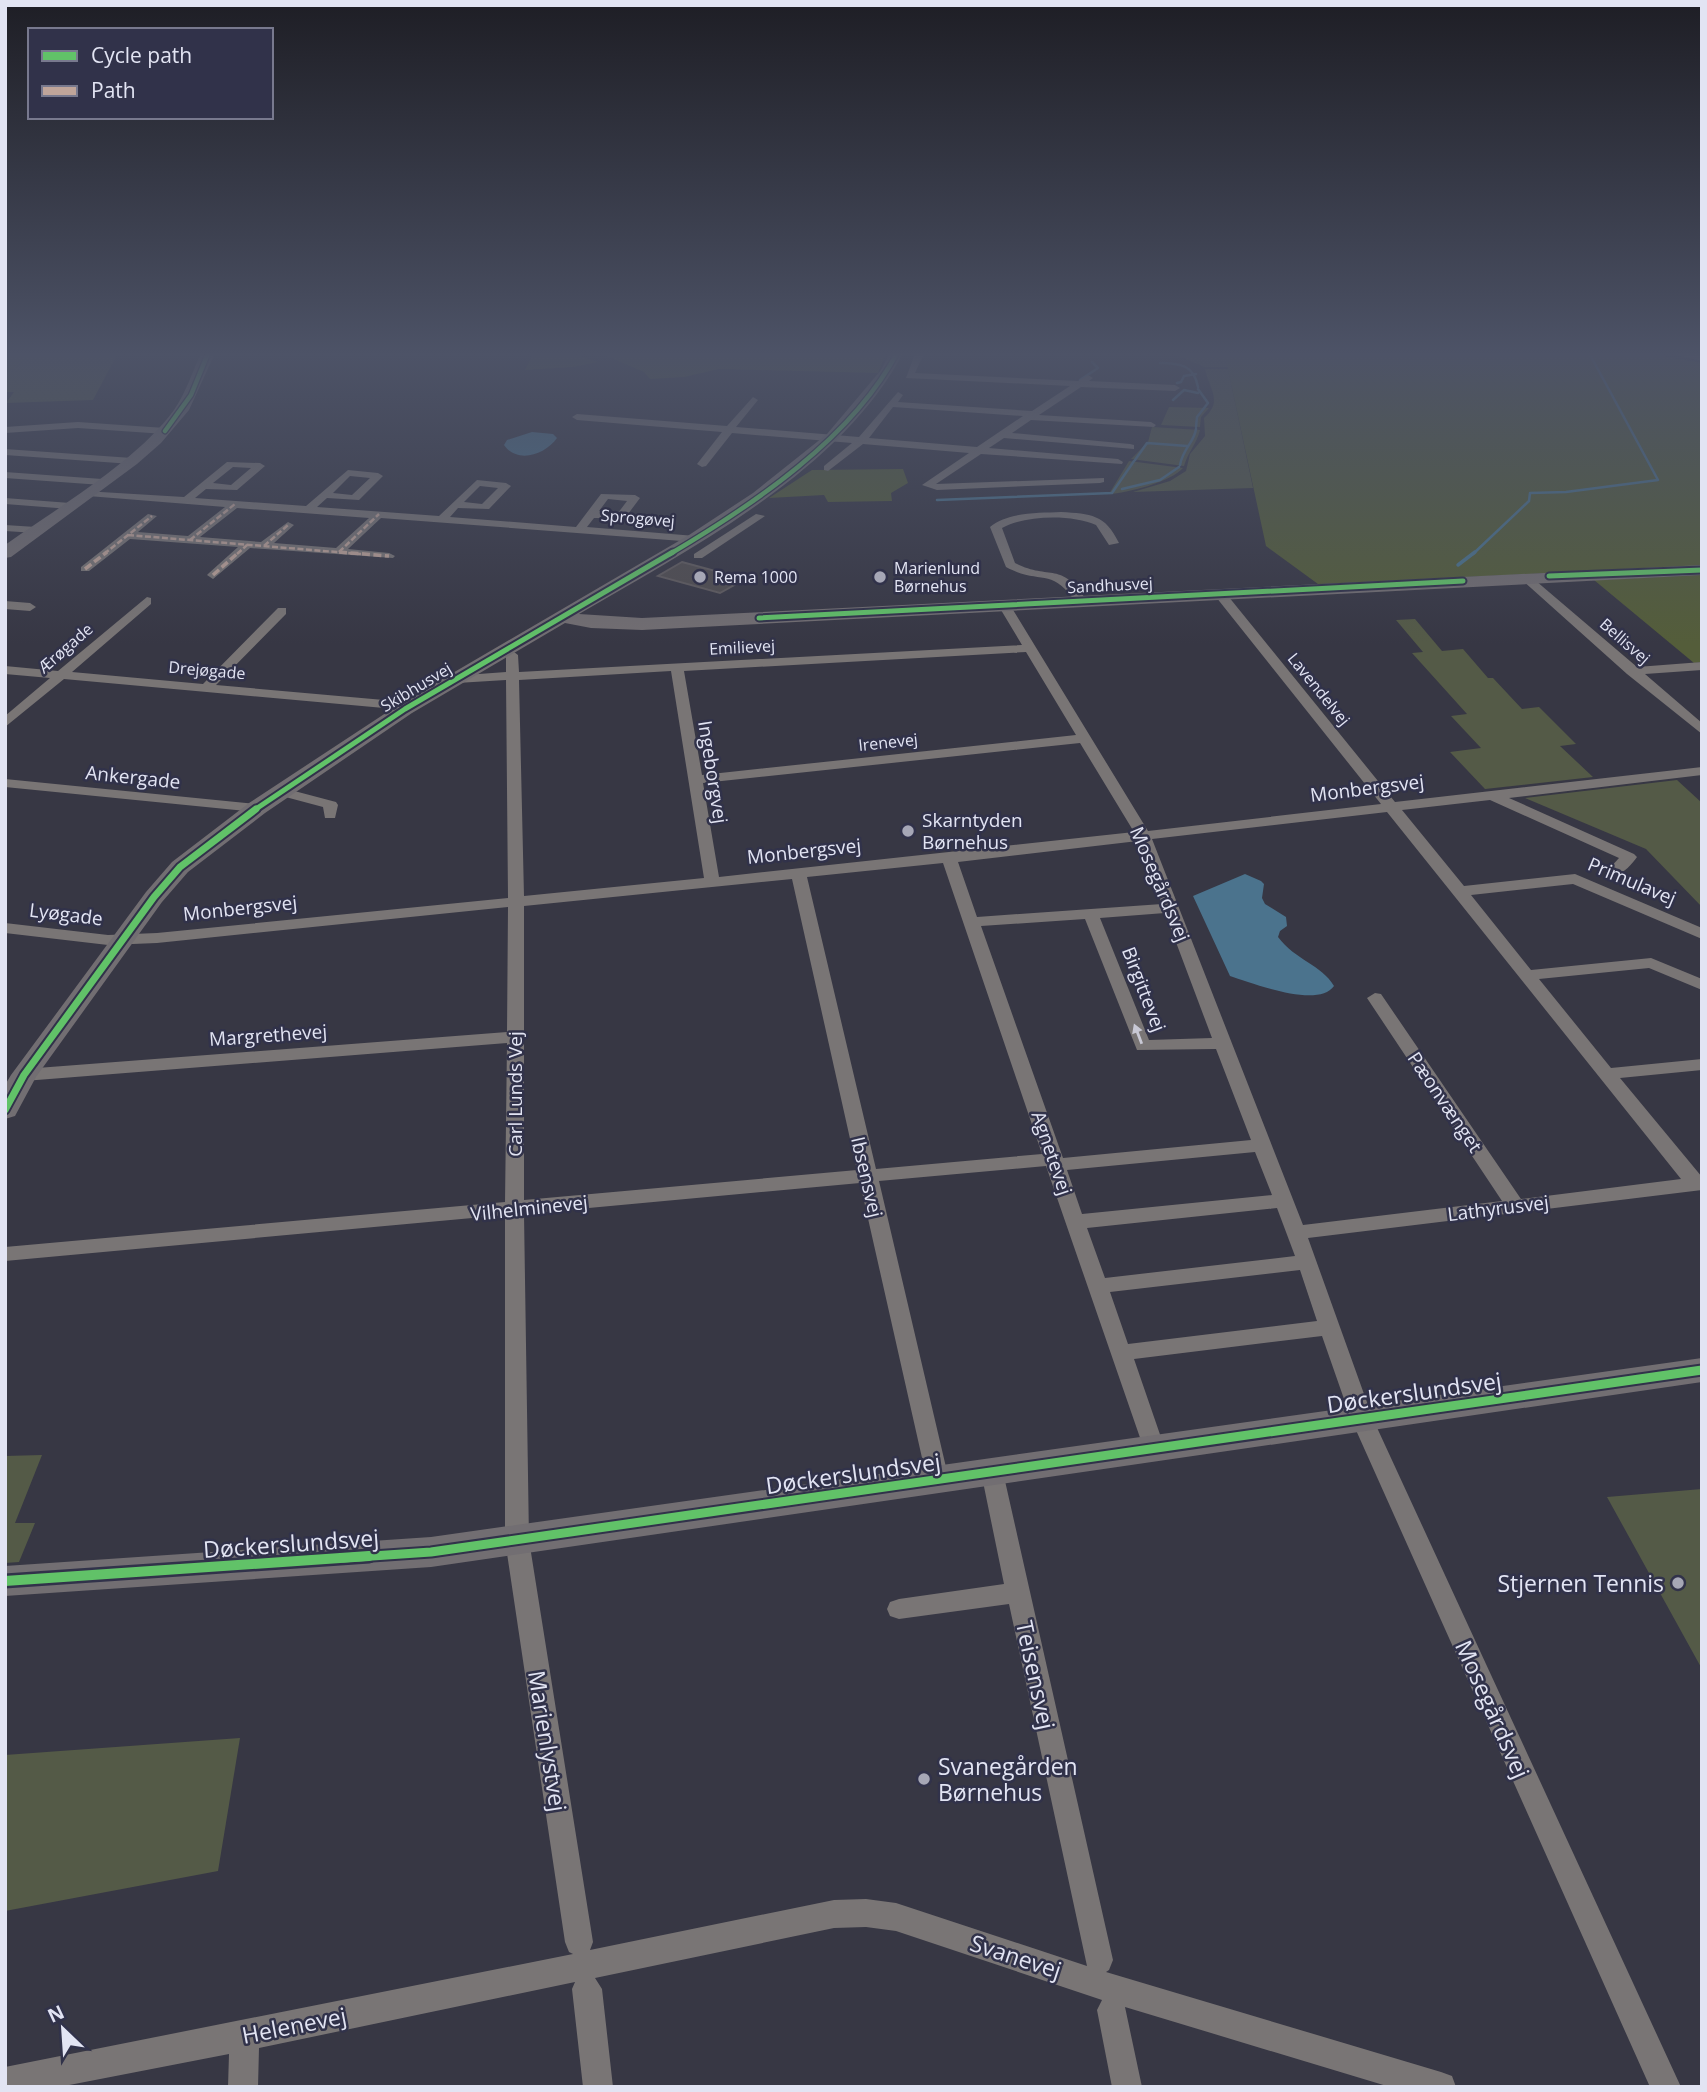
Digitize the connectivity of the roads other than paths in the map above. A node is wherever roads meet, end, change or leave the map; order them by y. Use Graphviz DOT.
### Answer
graph roads {
  1 [pos="146,449"];
  2 [pos="714,449"];
  3 [pos="819,449"];
  4 [pos="852,449"];
  5 [pos="962,449"];
  6 [pos="978,450"];
  7 [pos="5,452"];
  8 [pos="132,461"];
  9 [pos="1118,462"];
  10 [pos="702,464"];
  11 [pos="828,468"];
  12 [pos="5,475"];
  13 [pos="1100,480"];
  14 [pos="102,482"];
  15 [pos="204,486"];
  16 [pos="88,493"];
  17 [pos="324,495"];
  18 [pos="187,500"];
  19 [pos="5,501"];
  20 [pos="235,503"];
  21 [pos="456,505"];
  22 [pos="70,506"];
  23 [pos="309,509"];
  24 [pos="379,514"];
  25 [pos="591,514"];
  26 [pos="152,516"];
  27 [pos="729,516"];
  28 [pos="442,519"];
  29 [pos="288,525"];
  30 [pos="5,528"];
  31 [pos="36,530"];
  32 [pos="579,530"];
  33 [pos="128,536"];
  34 [pos="190,540"];
  35 [pos="1113,543"];
  36 [pos="247,545"];
  37 [pos="264,546"];
  38 [pos="696,547"];
  39 [pos="339,552"];
  40 [pos="5,553"];
  41 [pos="389,556"];
  42 [pos="85,569"];
  43 [pos="1702,570"];
  44 [pos="213,575"];
  45 [pos="1525,577"];
  46 [pos="1220,594"];
  47 [pos="147,601"];
  48 [pos="1081,601"];
  49 [pos="5,605"];
  50 [pos="1004,605"];
  51 [pos="30,607"];
  52 [pos="282,611"];
  53 [pos="562,617"];
  54 [pos="1030,648"];
  55 [pos="506,650"];
  56 [pos="1702,666"];
  57 [pos="677,668"];
  58 [pos="5,670"];
  59 [pos="1632,671"];
  60 [pos="61,675"];
  61 [pos="513,677"];
  62 [pos="457,679"];
  63 [pos="206,688"];
  64 [pos="405,709"];
  65 [pos="5,723"];
  66 [pos="1702,730"];
  67 [pos="1085,738"];
  68 [pos="1702,771"];
  69 [pos="695,780"];
  70 [pos="5,783"];
  71 [pos="283,792"];
  72 [pos="1490,795"];
  73 [pos="1390,806"];
  74 [pos="257,808"];
  75 [pos="330,815"];
  76 [pos="1143,835"];
  77 [pos="949,858"];
  78 [pos="1616,870"];
  79 [pos="798,873"];
  80 [pos="712,882"];
  81 [pos="1461,891"];
  82 [pos="516,902"];
  83 [pos="1172,908"];
  84 [pos="1090,912"];
  85 [pos="971,922"];
  86 [pos="5,928"];
  87 [pos="122,940"];
  88 [pos="1700,942"];
  89 [pos="1527,975"];
  90 [pos="1702,985"];
  91 [pos="1376,998"];
  92 [pos="515,1037"];
  93 [pos="1222,1043"];
  94 [pos="1702,1064"];
  95 [pos="1607,1074"];
  96 [pos="24,1076"];
  97 [pos="5,1110"];
  98 [pos="1261,1144"];
  99 [pos="1054,1162"];
  100 [pos="867,1175"];
  101 [pos="1698,1183"];
  102 [pos="1283,1201"];
  103 [pos="1515,1205"];
  104 [pos="515,1209"];
  105 [pos="1075,1222"];
  106 [pos="1295,1233"];
  107 [pos="5,1254"];
  108 [pos="1307,1262"];
  109 [pos="1098,1286"];
  110 [pos="1329,1327"];
  111 [pos="1121,1353"];
  112 [pos="1702,1370"];
  113 [pos="1362,1419"];
  114 [pos="1154,1449"];
  115 [pos="992,1472"];
  116 [pos="938,1480"];
  117 [pos="517,1540"];
  118 [pos="5,1581"];
  119 [pos="1018,1592"];
  120 [pos="899,1609"];
  121 [pos="1099,1960"];
  122 [pos="583,1966"];
  123 [pos="1112,2010"];
  124 [pos="245,2036"];
  125 [pos="5,2082"];
  126 [pos="243,2087"];
  127 [pos="598,2087"];
  128 [pos="1127,2087"];
  129 [pos="1441,2087"];
  130 [pos="1666,2087"];
  1 -- 8 [label="street"];
  2 -- 10 [label="street"];
  3 -- 27 [label="street, Skibhusvej"];
  4 -- 11 [label="street"];
  5 -- 6 [label="street"];
  6 -- 9 [label="street"];
  6 -- 13 [label="street"];
  7 -- 8 [label="street"];
  8 -- 14 [label="street"];
  12 -- 14 [label="street"];
  14 -- 16 [label="street"];
  15 -- 18 [label="street"];
  16 -- 18 [label="street, Sprogøvej"];
  16 -- 22 [label="street"];
  17 -- 23 [label="street"];
  18 -- 20 [label="street, Sprogøvej"];
  19 -- 22 [label="street"];
  20 -- 23 [label="street, Sprogøvej"];
  20 -- 34 [label="street"];
  21 -- 28 [label="street"];
  22 -- 31 [label="street"];
  23 -- 24 [label="street, Sprogøvej"];
  24 -- 28 [label="street, Sprogøvej"];
  24 -- 39 [label="street"];
  25 -- 32 [label="street, Sprogøvej"];
  26 -- 33 [label="street"];
  27 -- 38 [label="street, Skibhusvej"];
  27 -- 38 [label="street, Skibhusvej"];
  28 -- 32 [label="street, Sprogøvej"];
  29 -- 37 [label="street"];
  30 -- 31 [label="street"];
  31 -- 40 [label="street"];
  32 -- 38 [label="street, Sprogøvej"];
  33 -- 34 [label="street"];
  33 -- 42 [label="street"];
  34 -- 36 [label="street"];
  35 -- 48 [label="street"];
  36 -- 37 [label="street"];
  36 -- 44 [label="street"];
  37 -- 39 [label="street"];
  38 -- 53 [label="street, Skibhusvej"];
  39 -- 41 [label="street"];
  43 -- 45 [label="street, Sandhusvej"];
  45 -- 46 [label="street, Sandhusvej"];
  45 -- 59 [label="street, Bellisvej"];
  46 -- 48 [label="street, Sandhusvej"];
  46 -- 73 [label="street, Lavendelvej"];
  47 -- 60 [label="street, Ærøgade"];
  48 -- 50 [label="street, Sandhusvej"];
  49 -- 51 [label="street"];
  50 -- 53 [label="street, Sandhusvej"];
  50 -- 54 [label="street, Mosegårdsvej"];
  52 -- 63 [label="street"];
  53 -- 55 [label="street, Skibhusvej"];
  54 -- 57 [label="street, Emilievej"];
  54 -- 67 [label="street, Mosegårdsvej"];
  55 -- 61 [label="street, Carl Lunds Vej"];
  55 -- 62 [label="street, Skibhusvej"];
  56 -- 59 [label="street"];
  57 -- 61 [label="street, Emilievej"];
  57 -- 69 [label="street, Ingeborgvej"];
  58 -- 60 [label="street, Drejøgade"];
  59 -- 66 [label="street, Bellisvej"];
  60 -- 63 [label="street, Drejøgade"];
  60 -- 65 [label="street, Ærøgade"];
  61 -- 62 [label="street, Emilievej"];
  61 -- 82 [label="street, Carl Lunds Vej"];
  62 -- 64 [label="street, Skibhusvej"];
  63 -- 64 [label="street, Drejøgade"];
  64 -- 71 [label="street, Skibhusvej"];
  67 -- 69 [label="street, Irenevej"];
  67 -- 76 [label="street, Mosegårdsvej"];
  68 -- 72 [label="street, Monbergsvej"];
  69 -- 80 [label="street, Ingeborgvej"];
  70 -- 74 [label="street, Ankergade"];
  71 -- 74 [label="street, Skibhusvej"];
  71 -- 75 [label="street"];
  72 -- 73 [label="street, Monbergsvej"];
  72 -- 78 [label="street"];
  73 -- 76 [label="street, Monbergsvej"];
  73 -- 81 [label="street"];
  74 -- 87 [label="street, Skibhusvej"];
  76 -- 77 [label="street, Monbergsvej"];
  76 -- 83 [label="street, Mosegårdsvej"];
  77 -- 79 [label="street, Monbergsvej"];
  77 -- 85 [label="street, Agnetevej"];
  79 -- 80 [label="street, Monbergsvej"];
  79 -- 100 [label="street, Ibsensvej"];
  80 -- 82 [label="street, Monbergsvej"];
  81 -- 88 [label="street, Primulavej"];
  81 -- 89 [label="street"];
  82 -- 87 [label="street, Monbergsvej"];
  82 -- 92 [label="street, Carl Lunds Vej"];
  83 -- 84 [label="street"];
  83 -- 93 [label="street, Mosegårdsvej"];
  84 -- 85 [label="street"];
  93 -- 84 [label="street, Birgittevej, one-way"];
  85 -- 99 [label="street, Agnetevej"];
  86 -- 87 [label="street, Lyøgade"];
  87 -- 96 [label="street, Skibhusvej"];
  89 -- 90 [label="street"];
  89 -- 95 [label="street"];
  91 -- 103 [label="street, Pæonvænget"];
  92 -- 96 [label="street, Margrethevej"];
  92 -- 104 [label="street, Carl Lunds Vej"];
  93 -- 98 [label="street, Mosegårdsvej"];
  94 -- 95 [label="street"];
  95 -- 101 [label="street"];
  96 -- 97 [label="street, Skibhusvej"];
  98 -- 99 [label="street"];
  98 -- 102 [label="street, Mosegårdsvej"];
  99 -- 100 [label="street, Vilhelminevej"];
  99 -- 105 [label="street, Agnetevej"];
  100 -- 104 [label="street, Vilhelminevej"];
  100 -- 116 [label="street, Ibsensvej"];
  101 -- 103 [label="street, Lathyrusvej"];
  102 -- 105 [label="street"];
  102 -- 106 [label="street, Mosegårdsvej"];
  103 -- 106 [label="street, Lathyrusvej"];
  104 -- 107 [label="street, Vilhelminevej"];
  104 -- 117 [label="street, Carl Lunds Vej"];
  105 -- 109 [label="street, Agnetevej"];
  106 -- 108 [label="street, Mosegårdsvej"];
  108 -- 109 [label="street"];
  108 -- 110 [label="street, Mosegårdsvej"];
  109 -- 111 [label="street, Agnetevej"];
  110 -- 111 [label="street"];
  110 -- 113 [label="street, Mosegårdsvej"];
  111 -- 114 [label="street, Agnetevej"];
  112 -- 113 [label="street, Døckerslundsvej"];
  113 -- 114 [label="street, Døckerslundsvej"];
  113 -- 130 [label="street, Mosegårdsvej"];
  114 -- 115 [label="street, Døckerslundsvej"];
  115 -- 116 [label="street, Døckerslundsvej"];
  115 -- 119 [label="street, Teisensvej"];
  116 -- 117 [label="street, Døckerslundsvej"];
  117 -- 118 [label="street, Døckerslundsvej"];
  117 -- 122 [label="street, Marienlystvej"];
  119 -- 120 [label="street"];
  119 -- 121 [label="street, Teisensvej"];
  122 -- 124 [label="street, Helenevej"];
  122 -- 127 [label="street, Marienlystvej"];
  122 -- 129 [label="street, Svanevej"];
  123 -- 128 [label="street"];
  124 -- 125 [label="street, Helenevej"];
  124 -- 126 [label="street"];
}
